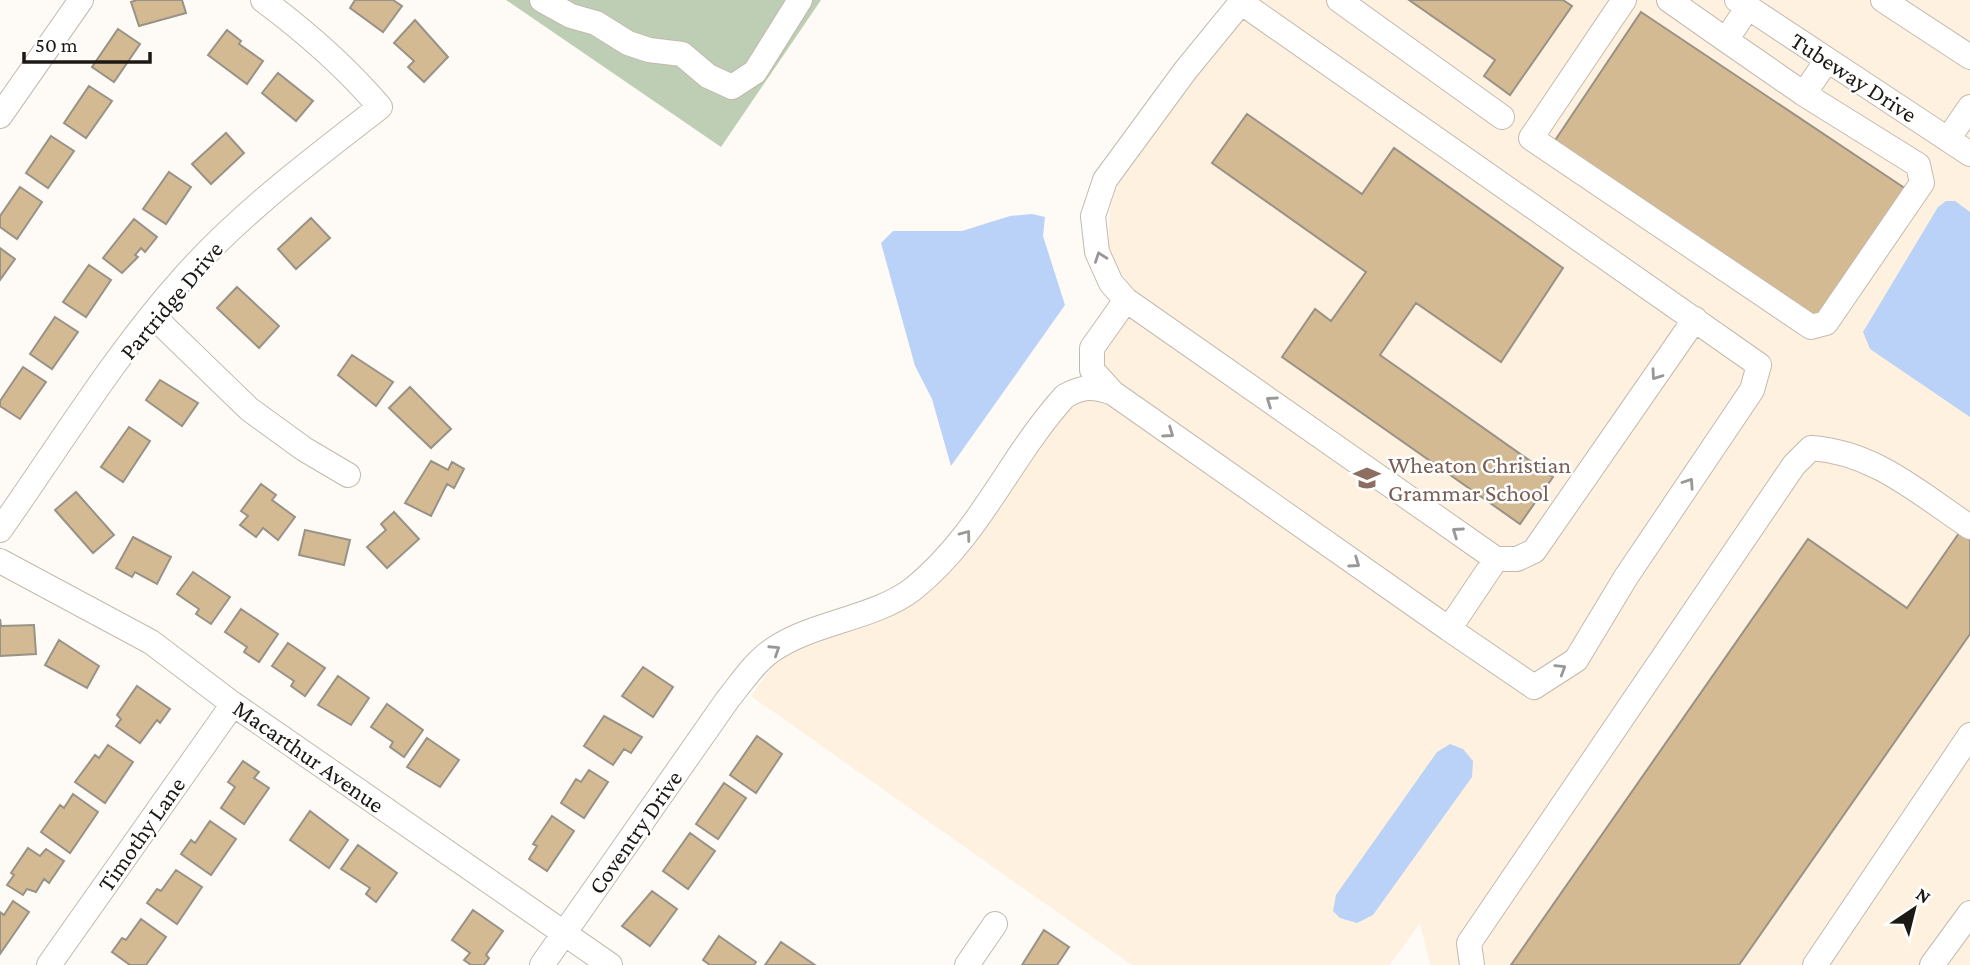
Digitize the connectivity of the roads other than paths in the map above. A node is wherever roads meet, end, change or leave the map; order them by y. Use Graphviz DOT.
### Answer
graph roads {
  1 [pos="81,0"];
  2 [pos="263,0"];
  3 [pos="542,0"];
  4 [pos="800,0"];
  5 [pos="1339,0"];
  6 [pos="1623,0"];
  7 [pos="1669,0"];
  8 [pos="1883,0"];
  9 [pos="1243,1"];
  10 [pos="1750,5"];
  11 [pos="1726,40"];
  12 [pos="1970,57"];
  13 [pos="1827,60"];
  14 [pos="1804,94"];
  15 [pos="1897,106"];
  16 [pos="1969,109"];
  17 [pos="0,116"];
  18 [pos="1502,117"];
  19 [pos="1874,138"];
  20 [pos="1948,139"];
  21 [pos="1970,154"];
  22 [pos="1126,300"];
  23 [pos="152,315"];
  24 [pos="1695,319"];
  25 [pos="1113,393"];
  26 [pos="348,475"];
  27 [pos="1970,527"];
  28 [pos="0,530"];
  29 [pos="1496,559"];
  30 [pos="0,561"];
  31 [pos="1449,629"];
  32 [pos="233,704"];
  33 [pos="1970,735"];
  34 [pos="1970,913"];
  35 [pos="995,924"];
  36 [pos="564,934"];
  37 [pos="49,965"];
  38 [pos="542,965"];
  39 [pos="610,965"];
  40 [pos="967,965"];
  41 [pos="1472,965"];
  42 [pos="1815,965"];
  43 [pos="1933,965"];
  1 -- 17 [label="street"];
  2 -- 23 [label="street, Partridge Drive"];
  3 -- 4 [label="street"];
  5 -- 18 [label="street"];
  6 -- 19 [label="street"];
  7 -- 11 [label="street"];
  8 -- 12 [label="street"];
  22 -- 9 [label="street, one-way"];
  9 -- 24 [label="street"];
  10 -- 11 [label="street"];
  10 -- 13 [label="street, Tubeway Drive"];
  11 -- 14 [label="street"];
  13 -- 14 [label="street"];
  13 -- 15 [label="street, Tubeway Drive"];
  14 -- 19 [label="street"];
  15 -- 19 [label="street"];
  15 -- 20 [label="street, Tubeway Drive"];
  16 -- 20 [label="street"];
  20 -- 21 [label="street, Tubeway Drive"];
  22 -- 25 [label="street"];
  29 -- 22 [label="street, one-way"];
  23 -- 26 [label="street"];
  23 -- 28 [label="street, Partridge Drive"];
  24 -- 29 [label="street, one-way"];
  31 -- 24 [label="street, one-way"];
  25 -- 31 [label="street, one-way"];
  36 -- 25 [label="street, Coventry Drive, one-way"];
  27 -- 41 [label="street"];
  29 -- 31 [label="street"];
  30 -- 32 [label="street, Macarthur Avenue"];
  32 -- 36 [label="street, Macarthur Avenue"];
  32 -- 37 [label="street, Timothy Lane"];
  33 -- 42 [label="street"];
  34 -- 43 [label="street"];
  35 -- 40 [label="street"];
  36 -- 38 [label="street, Coventry Drive"];
  36 -- 39 [label="street, Macarthur Avenue"];
}
